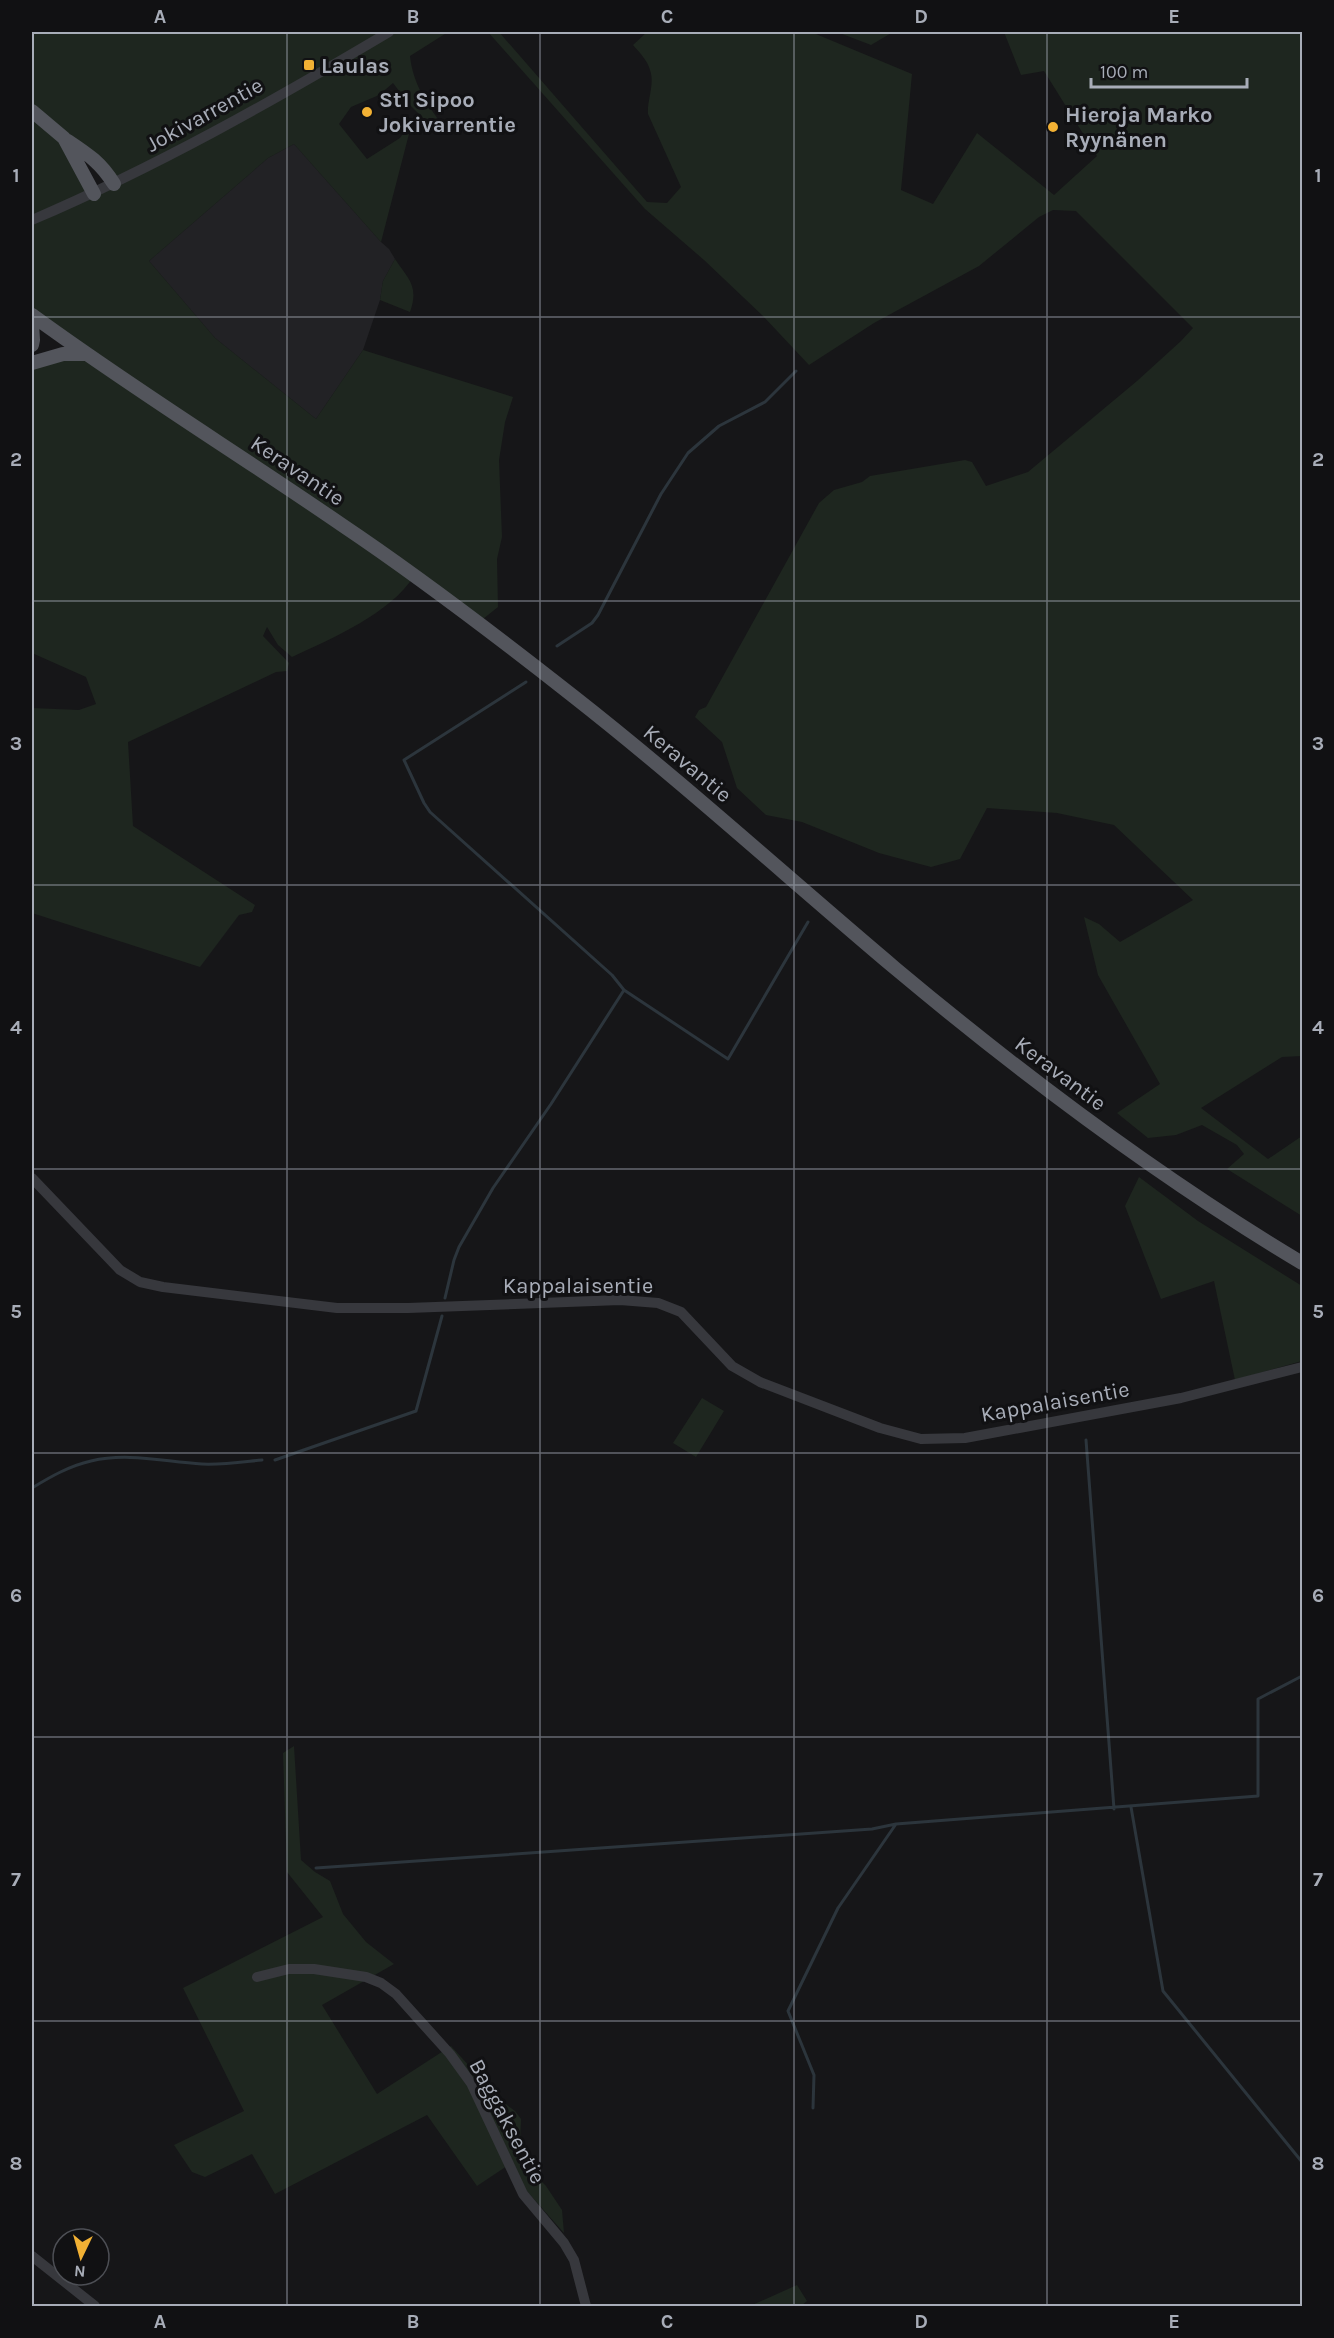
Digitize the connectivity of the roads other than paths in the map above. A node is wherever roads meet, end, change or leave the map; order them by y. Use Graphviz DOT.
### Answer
graph roads {
  1 [pos="389,32"];
  2 [pos="372,36"];
  3 [pos="32,111"];
  4 [pos="64,138"];
  5 [pos="114,184"];
  6 [pos="94,194"];
  7 [pos="32,220"];
  8 [pos="32,315"];
  9 [pos="32,324"];
  10 [pos="32,345"];
  11 [pos="86,354"];
  12 [pos="32,363"];
  13 [pos="32,1178"];
  14 [pos="1302,1263"];
  15 [pos="1302,1367"];
  16 [pos="257,1977"];
  17 [pos="32,2256"];
  18 [pos="94,2307"];
  19 [pos="586,2307"];
  1 -- 2 [label="street, Jokivarrentie"];
  2 -- 5 [label="street, Jokivarrentie"];
  3 -- 4 [label="main road"];
  4 -- 5 [label="main road"];
  4 -- 6 [label="main road"];
  5 -- 6 [label="street, Jokivarrentie"];
  6 -- 7 [label="street, Jokivarrentie"];
  8 -- 11 [label="main road, Keravantie"];
  9 -- 10 [label="main road"];
  11 -- 12 [label="main road"];
  11 -- 14 [label="main road, Keravantie"];
  13 -- 15 [label="street, Kappalaisentie"];
  16 -- 19 [label="street, Baggaksentie"];
  17 -- 18 [label="street"];
}
